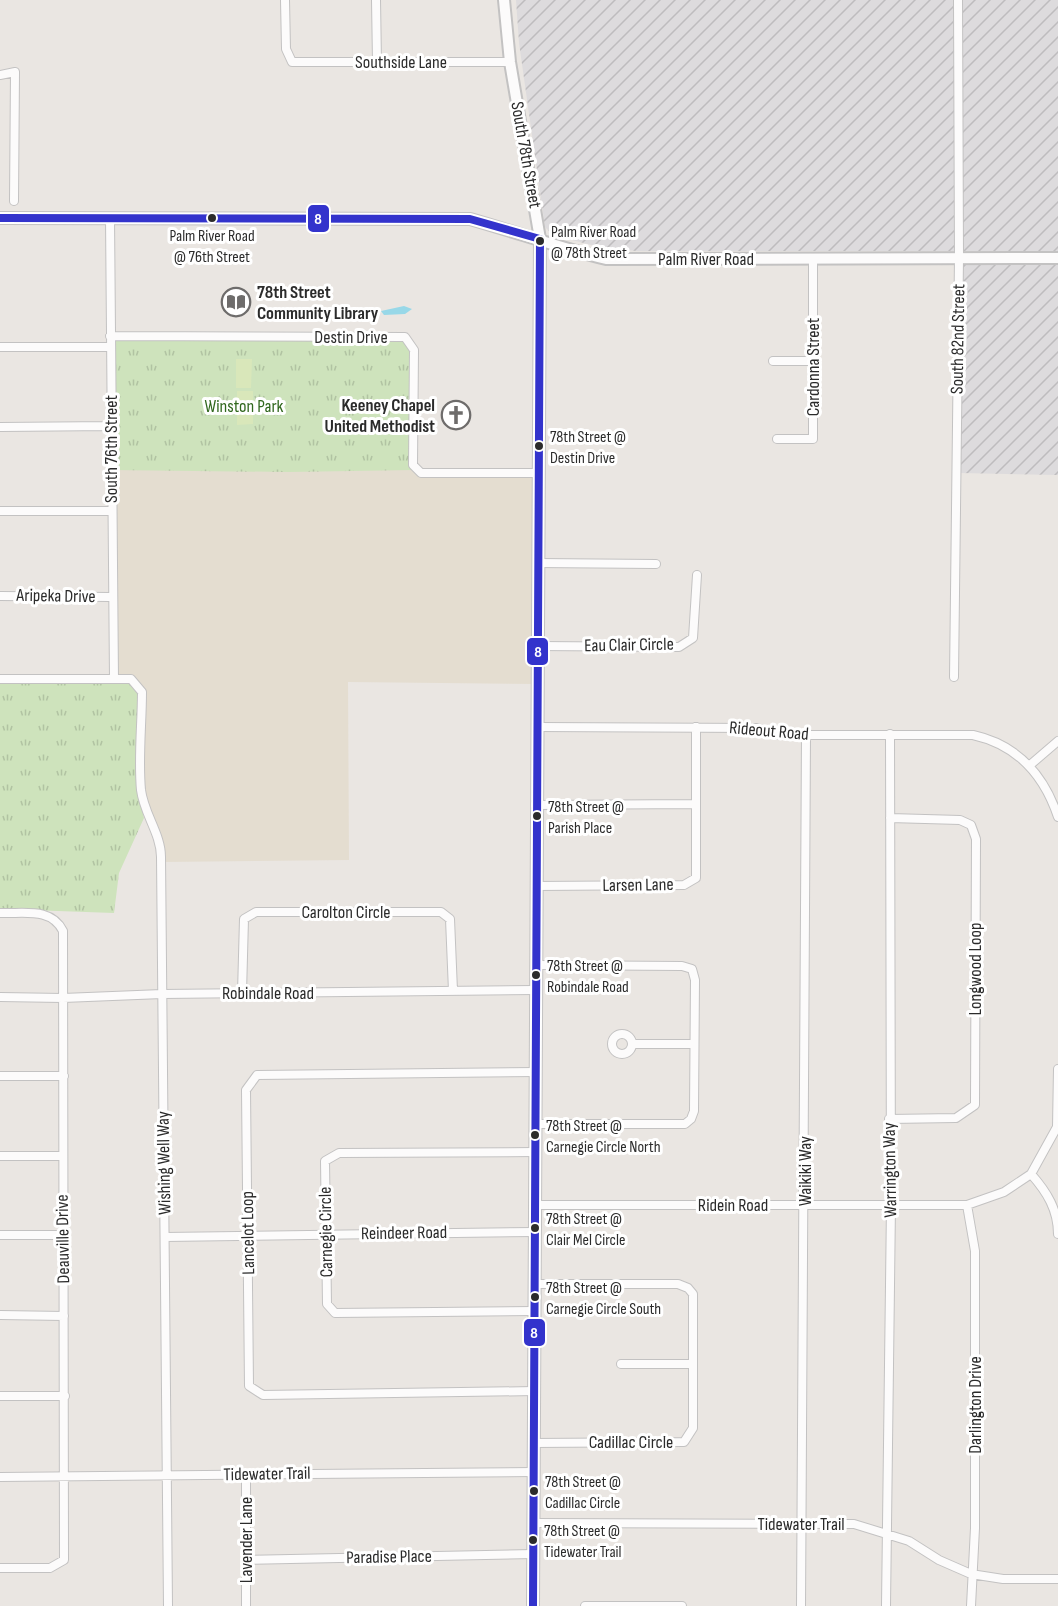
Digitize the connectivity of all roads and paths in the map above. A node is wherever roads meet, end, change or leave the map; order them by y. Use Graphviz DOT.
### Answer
graph roads {
  1 [pos="285,0"];
  2 [pos="376,0"];
  3 [pos="504,0"];
  4 [pos="958,0"];
  5 [pos="377,62"];
  6 [pos="510,62"];
  7 [pos="0,75"];
  8 [pos="14,201"];
  9 [pos="0,218"];
  10 [pos="110,218"];
  11 [pos="540,239"];
  12 [pos="959,258"];
  13 [pos="1058,258"];
  14 [pos="813,259"];
  15 [pos="110,336"];
  16 [pos="0,347"];
  17 [pos="110,347"];
  18 [pos="772,361"];
  19 [pos="813,361"];
  20 [pos="111,426"];
  21 [pos="0,427"];
  22 [pos="777,439"];
  23 [pos="537,472"];
  24 [pos="0,511"];
  25 [pos="111,511"];
  26 [pos="537,563"];
  27 [pos="656,564"];
  28 [pos="697,575"];
  29 [pos="0,596"];
  30 [pos="111,597"];
  31 [pos="537,646"];
  32 [pos="954,677"];
  33 [pos="0,679"];
  34 [pos="114,679"];
  35 [pos="537,727"];
  36 [pos="696,727"];
  37 [pos="890,734"];
  38 [pos="806,735"];
  39 [pos="1058,741"];
  40 [pos="1030,765"];
  41 [pos="696,804"];
  42 [pos="535,805"];
  43 [pos="1058,817"];
  44 [pos="890,818"];
  45 [pos="535,886"];
  46 [pos="0,913"];
  47 [pos="535,965"];
  48 [pos="535,990"];
  49 [pos="453,991"];
  50 [pos="242,993"];
  51 [pos="162,994"];
  52 [pos="0,997"];
  53 [pos="63,998"];
  54 [pos="633,1044"];
  55 [pos="694,1044"];
  56 [pos="1058,1069"];
  57 [pos="536,1072"];
  58 [pos="0,1076"];
  59 [pos="63,1076"];
  60 [pos="889,1119"];
  61 [pos="535,1124"];
  62 [pos="1058,1127"];
  63 [pos="535,1152"];
  64 [pos="0,1156"];
  65 [pos="61,1156"];
  66 [pos="1031,1174"];
  67 [pos="967,1204"];
  68 [pos="535,1205"];
  69 [pos="805,1205"];
  70 [pos="891,1205"];
  71 [pos="535,1232"];
  72 [pos="327,1234"];
  73 [pos="1058,1234"];
  74 [pos="0,1235"];
  75 [pos="62,1235"];
  76 [pos="249,1235"];
  77 [pos="165,1237"];
  78 [pos="534,1284"];
  79 [pos="534,1311"];
  80 [pos="0,1315"];
  81 [pos="64,1316"];
  82 [pos="621,1364"];
  83 [pos="692,1364"];
  84 [pos="534,1391"];
  85 [pos="0,1395"];
  86 [pos="65,1396"];
  87 [pos="533,1443"];
  88 [pos="533,1472"];
  89 [pos="246,1474"];
  90 [pos="167,1476"];
  91 [pos="0,1477"];
  92 [pos="65,1477"];
  93 [pos="533,1523"];
  94 [pos="801,1524"];
  95 [pos="886,1532"];
  96 [pos="533,1554"];
  97 [pos="246,1560"];
  98 [pos="0,1568"];
  99 [pos="971,1574"];
  100 [pos="1058,1579"];
  101 [pos="168,1606"];
  102 [pos="246,1606"];
  103 [pos="533,1606"];
  104 [pos="585,1606"];
  105 [pos="682,1606"];
  106 [pos="801,1606"];
  107 [pos="886,1606"];
  108 [pos="971,1606"];
  1 -- 5 [label="street, Southside Lane"];
  2 -- 5 [label="street"];
  3 -- 6 [label="street, South 78th Street"];
  4 -- 12 [label="street, South 82nd Street"];
  5 -- 6 [label="street, Southside Lane"];
  6 -- 11 [label="street, South 78th Street"];
  7 -- 8 [label="street"];
  9 -- 10 [label="street, Palm River Road"];
  10 -- 11 [label="street, Palm River Road"];
  10 -- 15 [label="street, South 76th Street"];
  11 -- 14 [label="street, Palm River Road"];
  11 -- 23 [label="street, South 78th Street"];
  12 -- 13 [label="street, Palm River Road"];
  12 -- 14 [label="street, Palm River Road"];
  12 -- 32 [label="street, South 82nd Street"];
  14 -- 19 [label="street, Cardonna Street"];
  15 -- 17 [label="street, South 76th Street"];
  15 -- 23 [label="street, Destin Drive"];
  16 -- 17 [label="street"];
  17 -- 20 [label="street, South 76th Street"];
  18 -- 19 [label="street"];
  19 -- 22 [label="street, Cardonna Street"];
  20 -- 21 [label="street"];
  20 -- 25 [label="street, South 76th Street"];
  23 -- 26 [label="street, South 78th Street"];
  24 -- 25 [label="street"];
  25 -- 30 [label="street, South 76th Street"];
  26 -- 27 [label="street"];
  26 -- 31 [label="street, South 78th Street"];
  28 -- 31 [label="street, Eau Clair Circle"];
  29 -- 30 [label="street, Aripeka Drive"];
  30 -- 34 [label="street, South 76th Street"];
  31 -- 35 [label="street, South 78th Street"];
  33 -- 34 [label="street"];
  34 -- 51 [label="street, Wishing Well Way"];
  35 -- 36 [label="street, Rideout Road"];
  35 -- 42 [label="street, South 78th Street"];
  36 -- 38 [label="street, Rideout Road"];
  36 -- 41 [label="street, Larsen Lane"];
  37 -- 38 [label="street, Rideout Road"];
  37 -- 40 [label="street, Rideout Road"];
  37 -- 44 [label="street, Warrington Way"];
  38 -- 69 [label="street, Waikiki Way"];
  39 -- 40 [label="street"];
  40 -- 43 [label="street"];
  41 -- 42 [label="street"];
  41 -- 45 [label="street, Larsen Lane"];
  42 -- 45 [label="street, South 78th Street"];
  44 -- 60 [label="street, Warrington Way"];
  44 -- 60 [label="street, Longwood Loop"];
  45 -- 47 [label="street, South 78th Street"];
  46 -- 53 [label="street, Deauville Drive"];
  47 -- 48 [label="street, South 78th Street"];
  47 -- 55 [label="street"];
  48 -- 49 [label="street, Robindale Road"];
  48 -- 57 [label="street, South 78th Street"];
  49 -- 50 [label="street, Robindale Road"];
  49 -- 50 [label="street, Carolton Circle"];
  50 -- 51 [label="street, Robindale Road"];
  51 -- 53 [label="street, Robindale Road"];
  51 -- 77 [label="street, Wishing Well Way"];
  52 -- 53 [label="street, Robindale Road"];
  53 -- 59 [label="street, Deauville Drive"];
  54 -- 55 [label="street"];
  55 -- 61 [label="street"];
  56 -- 62 [label="street"];
  57 -- 61 [label="street, South 78th Street"];
  57 -- 76 [label="street, Lancelot Loop"];
  58 -- 59 [label="street"];
  59 -- 65 [label="street, Deauville Drive"];
  60 -- 70 [label="street, Warrington Way"];
  61 -- 63 [label="street, South 78th Street"];
  62 -- 66 [label="street"];
  63 -- 68 [label="street, South 78th Street"];
  63 -- 72 [label="street, Carnegie Circle"];
  64 -- 65 [label="street"];
  65 -- 75 [label="street, Deauville Drive"];
  66 -- 67 [label="street, Ridein Road"];
  66 -- 73 [label="street"];
  67 -- 70 [label="street, Ridein Road"];
  67 -- 99 [label="street, Darlington Drive"];
  68 -- 69 [label="street, Ridein Road"];
  68 -- 71 [label="street, South 78th Street"];
  69 -- 70 [label="street, Ridein Road"];
  69 -- 94 [label="street, Waikiki Way"];
  70 -- 95 [label="street, Warrington Way"];
  71 -- 72 [label="street, Reindeer Road"];
  71 -- 78 [label="street, South 78th Street"];
  72 -- 76 [label="street, Reindeer Road"];
  72 -- 79 [label="street, Carnegie Circle"];
  74 -- 75 [label="street"];
  75 -- 81 [label="street, Deauville Drive"];
  76 -- 77 [label="street, Reindeer Road"];
  76 -- 84 [label="street, Lancelot Loop"];
  77 -- 90 [label="street, Wishing Well Way"];
  78 -- 79 [label="street, South 78th Street"];
  78 -- 83 [label="street, Cadillac Circle"];
  79 -- 84 [label="street, South 78th Street"];
  80 -- 81 [label="street"];
  81 -- 86 [label="street, Deauville Drive"];
  82 -- 83 [label="street"];
  83 -- 87 [label="street, Cadillac Circle"];
  84 -- 87 [label="street, South 78th Street"];
  85 -- 86 [label="street"];
  86 -- 92 [label="street, Deauville Drive"];
  87 -- 88 [label="street, South 78th Street"];
  88 -- 89 [label="street, Tidewater Trail"];
  88 -- 93 [label="street, South 78th Street"];
  89 -- 90 [label="street, Tidewater Trail"];
  89 -- 97 [label="street, Lavender Lane"];
  90 -- 92 [label="street, Tidewater Trail"];
  90 -- 101 [label="street, Wishing Well Way"];
  91 -- 92 [label="street, Tidewater Trail"];
  92 -- 98 [label="street, Deauville Drive"];
  93 -- 94 [label="street, Tidewater Trail"];
  93 -- 96 [label="street, South 78th Street"];
  94 -- 95 [label="street, Tidewater Trail"];
  94 -- 106 [label="street, Waikiki Way"];
  95 -- 99 [label="street, Tidewater Trail"];
  95 -- 107 [label="street, Warrington Way"];
  96 -- 97 [label="street, Paradise Place"];
  96 -- 103 [label="street, South 78th Street"];
  97 -- 102 [label="street, Lavender Lane"];
  99 -- 100 [label="street, Tidewater Trail"];
  99 -- 108 [label="street, Darlington Drive"];
  104 -- 105 [label="street"];
}
